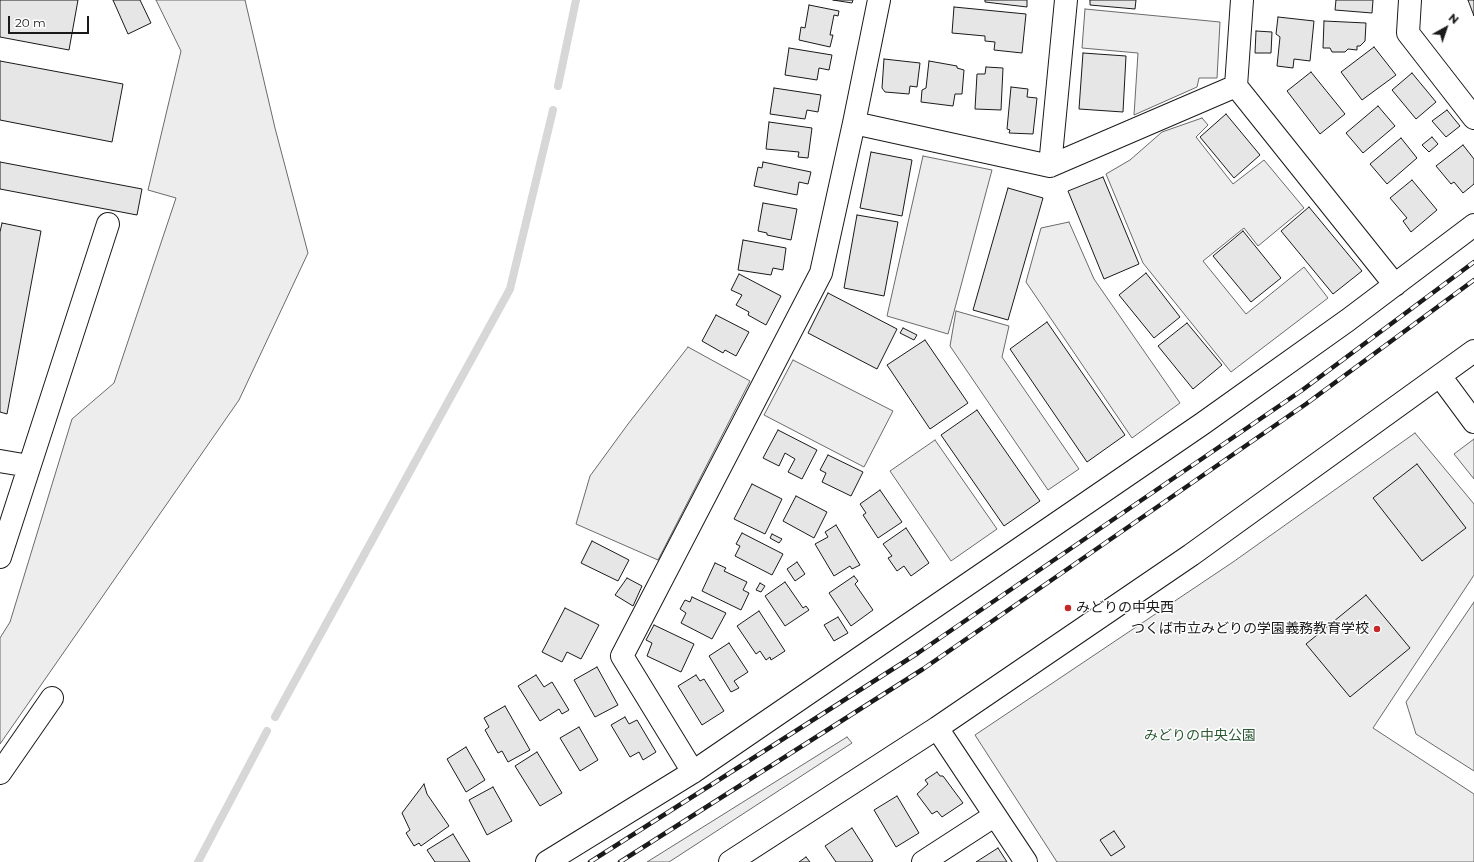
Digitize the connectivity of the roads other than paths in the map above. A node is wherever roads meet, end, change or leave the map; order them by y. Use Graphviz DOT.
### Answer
graph roads {
  1 [pos="879,0"];
  2 [pos="1066,0"];
  3 [pos="1242,0"];
  4 [pos="1410,0"];
  5 [pos="1236,86"];
  6 [pos="1474,118"];
  7 [pos="854,123"];
  8 [pos="1050,166"];
  9 [pos="108,224"];
  10 [pos="1474,225"];
  11 [pos="1395,284"];
  12 [pos="1474,351"];
  13 [pos="1440,376"];
  14 [pos="1474,422"];
  15 [pos="0,461"];
  16 [pos="29,466"];
  17 [pos="0,557"];
  18 [pos="52,698"];
  19 [pos="937,728"];
  20 [pos="692,772"];
  21 [pos="0,773"];
  22 [pos="994,816"];
  23 [pos="547,862"];
  24 [pos="730,862"];
  25 [pos="923,862"];
  26 [pos="1026,862"];
  1 -- 7 [label="street"];
  2 -- 8 [label="street"];
  3 -- 5 [label="street"];
  4 -- 6 [label="street"];
  5 -- 8 [label="street"];
  5 -- 11 [label="street"];
  7 -- 8 [label="street"];
  7 -- 20 [label="street"];
  9 -- 16 [label="street"];
  10 -- 11 [label="street"];
  11 -- 20 [label="street"];
  12 -- 13 [label="street"];
  13 -- 14 [label="street"];
  13 -- 19 [label="street"];
  15 -- 16 [label="street"];
  16 -- 17 [label="street"];
  18 -- 21 [label="street"];
  19 -- 22 [label="street"];
  19 -- 24 [label="street"];
  20 -- 23 [label="street"];
  22 -- 25 [label="street"];
  22 -- 26 [label="street"];
}
